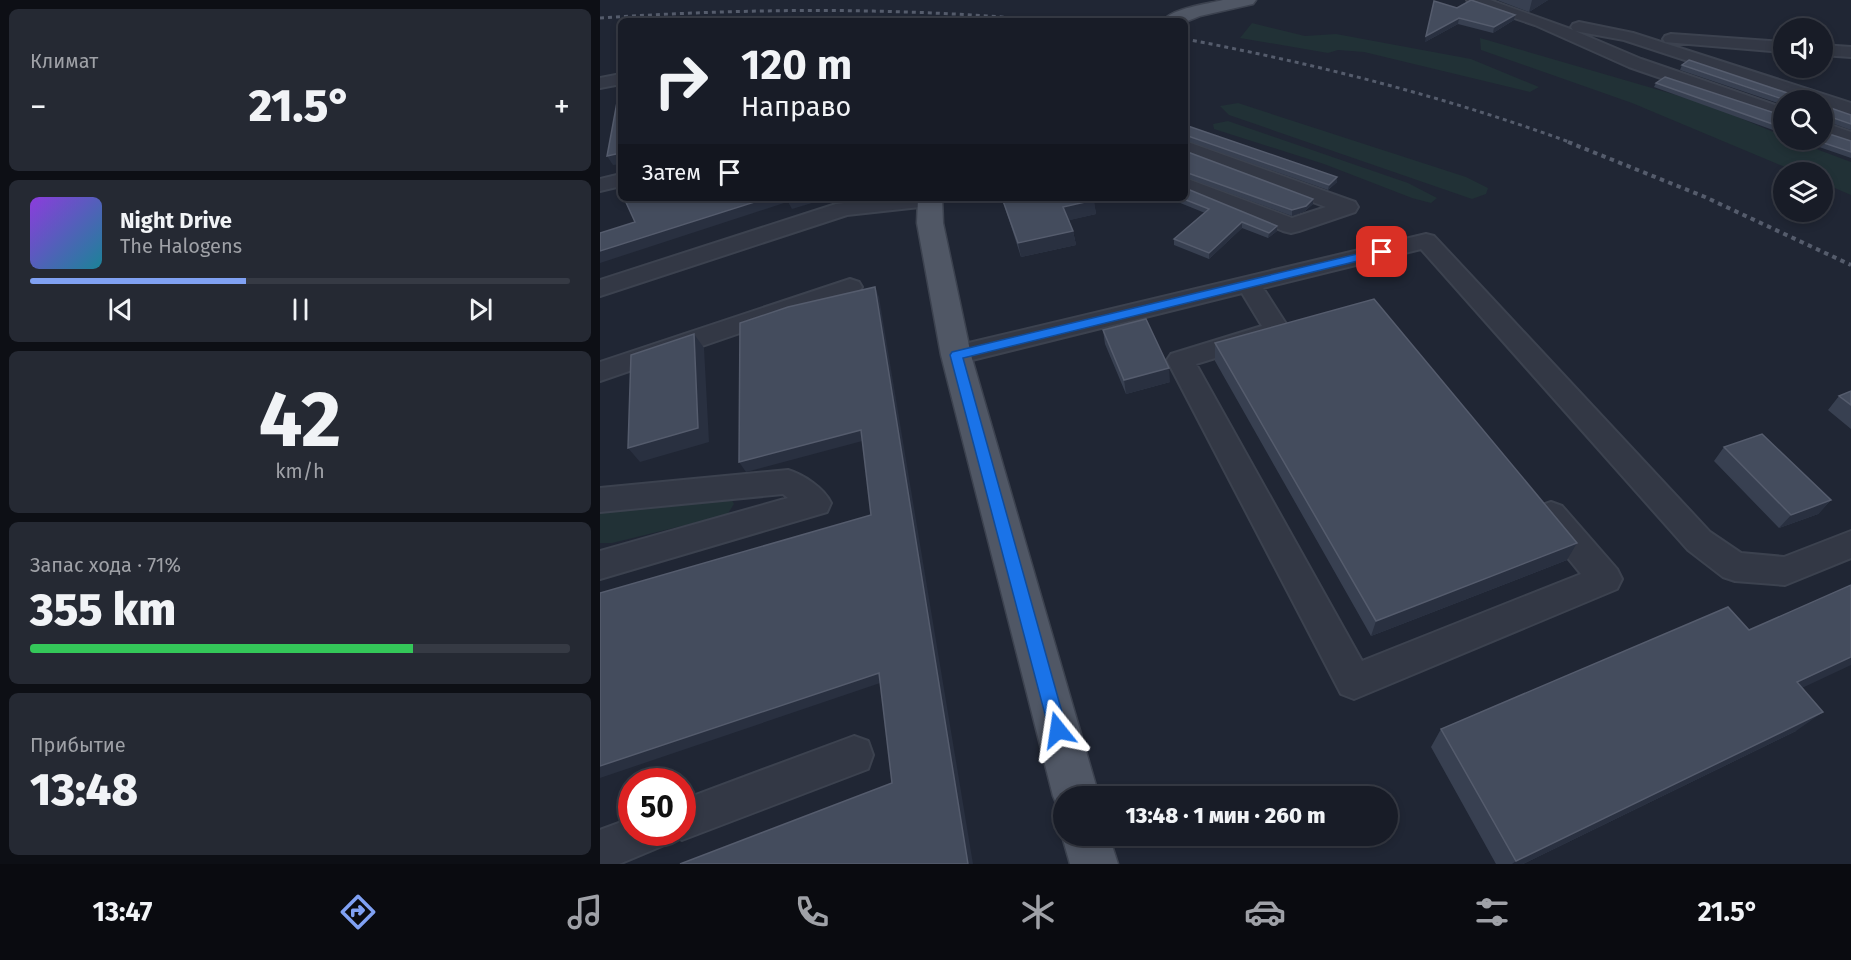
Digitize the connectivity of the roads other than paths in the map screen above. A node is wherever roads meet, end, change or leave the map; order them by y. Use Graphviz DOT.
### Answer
graph roads {
  1 [pos="1247,0"];
  2 [pos="1475,0"];
  3 [pos="1179,18"];
  4 [pos="1541,22"];
  5 [pos="1628,36"];
  6 [pos="1773,46"];
  7 [pos="1833,51"];
  8 [pos="1851,52"];
  9 [pos="618,80"];
  10 [pos="600,83"];
  11 [pos="1851,109"];
  12 [pos="1773,110"];
  13 [pos="1833,132"];
  14 [pos="1851,138"];
  15 [pos="1188,148"];
  16 [pos="618,181"];
  17 [pos="600,185"];
  18 [pos="1188,185"];
  19 [pos="886,201"];
  20 [pos="930,201"];
  21 [pos="841,203"];
  22 [pos="1248,284"];
  23 [pos="850,286"];
  24 [pos="600,288"];
  25 [pos="956,355"];
  26 [pos="600,372"];
  27 [pos="1536,496"];
  28 [pos="600,500"];
  29 [pos="1851,544"];
  30 [pos="600,565"];
  31 [pos="854,756"];
  32 [pos="1073,786"];
  33 [pos="696,815"];
  34 [pos="618,844"];
  35 [pos="1089,846"];
  36 [pos="600,851"];
  37 [pos="1094,864"];
  1 -- 3 [label="main road"];
  2 -- 4 [label="lane"];
  4 -- 5 [label="lane"];
  4 -- 12 [label="lane"];
  5 -- 6 [label="lane"];
  5 -- 11 [label="lane"];
  7 -- 8 [label="lane"];
  9 -- 10 [label="lane"];
  13 -- 14 [label="lane"];
  15 -- 18 [label="lane"];
  16 -- 17 [label="lane"];
  19 -- 21 [label="lane"];
  20 -- 25 [label="main road"];
  21 -- 24 [label="lane"];
  22 -- 25 [label="lane"];
  22 -- 27 [label="lane"];
  22 -- 29 [label="lane"];
  23 -- 26 [label="lane"];
  25 -- 32 [label="main road"];
  28 -- 30 [label="lane"];
  31 -- 33 [label="lane"];
  34 -- 36 [label="lane"];
  35 -- 37 [label="main road"];
}
